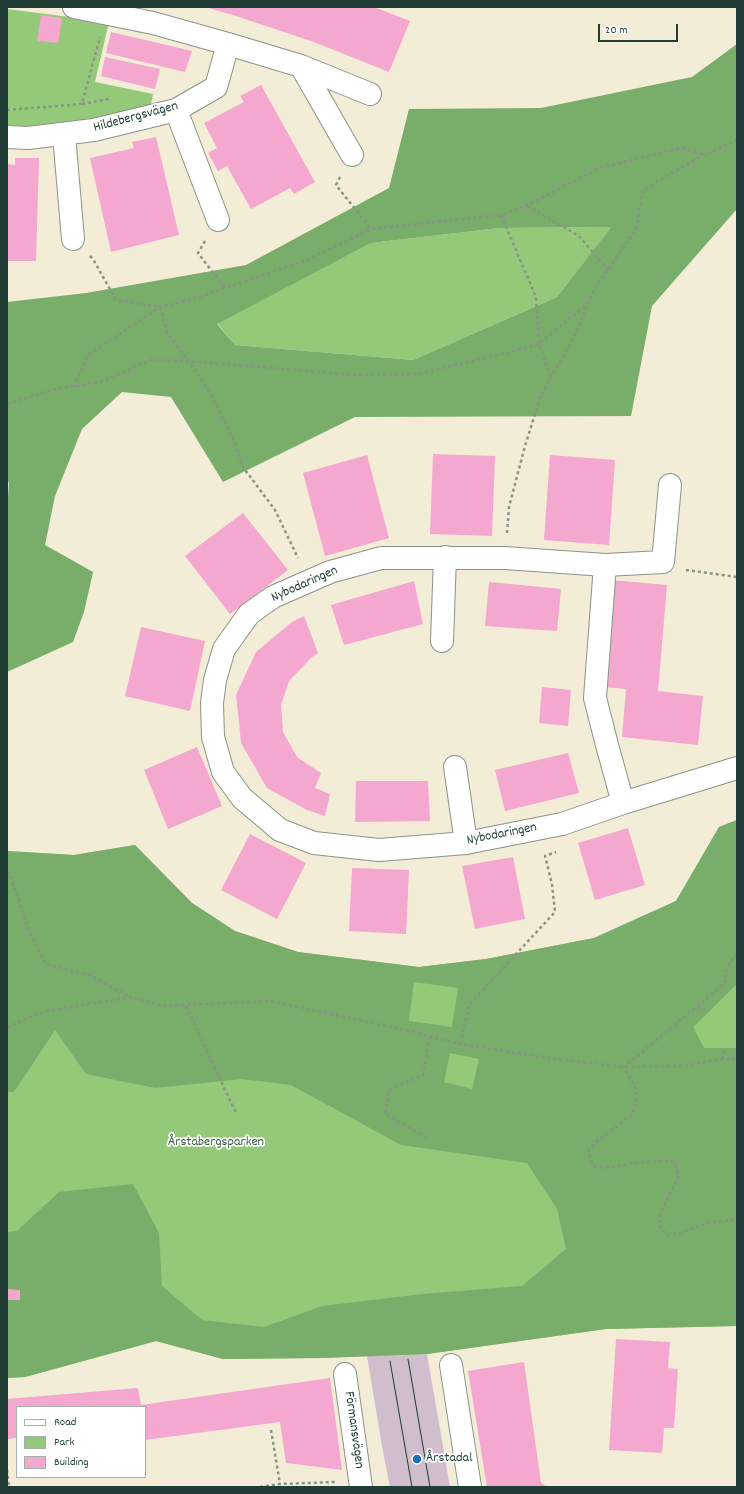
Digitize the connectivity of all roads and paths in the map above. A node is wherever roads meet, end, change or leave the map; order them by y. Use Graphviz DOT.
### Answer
graph roads {
  1 [pos="74,7"];
  2 [pos="106,13"];
  3 [pos="228,44"];
  4 [pos="301,66"];
  5 [pos="370,94"];
  6 [pos="7,110"];
  7 [pos="176,110"];
  8 [pos="64,135"];
  9 [pos="7,137"];
  10 [pos="737,140"];
  11 [pos="703,154"];
  12 [pos="352,155"];
  13 [pos="526,206"];
  14 [pos="501,215"];
  15 [pos="218,220"];
  16 [pos="370,229"];
  17 [pos="73,239"];
  18 [pos="608,270"];
  19 [pos="225,288"];
  20 [pos="588,303"];
  21 [pos="160,307"];
  22 [pos="539,344"];
  23 [pos="187,361"];
  24 [pos="551,377"];
  25 [pos="74,387"];
  26 [pos="7,404"];
  27 [pos="670,486"];
  28 [pos="506,538"];
  29 [pos="445,557"];
  30 [pos="297,558"];
  31 [pos="663,562"];
  32 [pos="605,565"];
  33 [pos="737,577"];
  34 [pos="442,641"];
  35 [pos="455,767"];
  36 [pos="737,768"];
  37 [pos="623,803"];
  38 [pos="466,843"];
  39 [pos="562,850"];
  40 [pos="7,872"];
  41 [pos="737,954"];
  42 [pos="130,997"];
  43 [pos="186,1006"];
  44 [pos="697,1007"];
  45 [pos="708,1012"];
  46 [pos="7,1027"];
  47 [pos="430,1037"];
  48 [pos="460,1044"];
  49 [pos="725,1048"];
  50 [pos="722,1059"];
  51 [pos="737,1059"];
  52 [pos="624,1067"];
  53 [pos="236,1113"];
  54 [pos="426,1138"];
  55 [pos="737,1219"];
  56 [pos="451,1365"];
  57 [pos="345,1374"];
  58 [pos="272,1430"];
  59 [pos="7,1470"];
  60 [pos="280,1484"];
  61 [pos="360,1484"];
  62 [pos="10,1487"];
  63 [pos="260,1487"];
  64 [pos="470,1487"];
  1 -- 2 [label="street"];
  2 -- 3 [label="street"];
  2 -- 6 [label="path"];
  3 -- 4 [label="street"];
  3 -- 7 [label="street, Hildebergsvägen"];
  4 -- 5 [label="street"];
  4 -- 12 [label="street"];
  7 -- 8 [label="street, Hildebergsvägen"];
  7 -- 15 [label="street"];
  8 -- 9 [label="street, Hildebergsvägen"];
  8 -- 17 [label="street"];
  10 -- 11 [label="path"];
  11 -- 13 [label="path"];
  11 -- 18 [label="path"];
  12 -- 16 [label="path"];
  13 -- 14 [label="path"];
  13 -- 18 [label="path"];
  14 -- 16 [label="path"];
  14 -- 22 [label="path"];
  15 -- 19 [label="path"];
  16 -- 19 [label="path"];
  17 -- 21 [label="path"];
  18 -- 20 [label="path"];
  19 -- 21 [label="path"];
  20 -- 22 [label="path"];
  20 -- 24 [label="path"];
  21 -- 23 [label="path"];
  21 -- 25 [label="path"];
  22 -- 23 [label="path"];
  22 -- 24 [label="path"];
  23 -- 25 [label="path"];
  23 -- 30 [label="path"];
  24 -- 28 [label="path"];
  25 -- 26 [label="path"];
  27 -- 31 [label="street"];
  29 -- 32 [label="street, Nybodaringen"];
  29 -- 34 [label="street"];
  29 -- 38 [label="street, Nybodaringen"];
  31 -- 32 [label="street, Nybodaringen"];
  31 -- 33 [label="path"];
  32 -- 37 [label="street"];
  35 -- 38 [label="street"];
  36 -- 37 [label="street, Nybodaringen"];
  37 -- 38 [label="street, Nybodaringen"];
  39 -- 48 [label="path"];
  40 -- 42 [label="path"];
  41 -- 44 [label="path"];
  42 -- 43 [label="path"];
  42 -- 46 [label="path"];
  43 -- 47 [label="path"];
  43 -- 53 [label="path"];
  44 -- 45 [label="path"];
  44 -- 52 [label="path"];
  47 -- 48 [label="path"];
  47 -- 54 [label="path"];
  48 -- 52 [label="path"];
  49 -- 50 [label="path"];
  50 -- 51 [label="path"];
  50 -- 52 [label="path"];
  52 -- 55 [label="path"];
  56 -- 64 [label="street"];
  57 -- 61 [label="street, Förmansvägen"];
  58 -- 60 [label="path"];
  59 -- 62 [label="path"];
  60 -- 61 [label="path"];
  60 -- 63 [label="path"];
}
